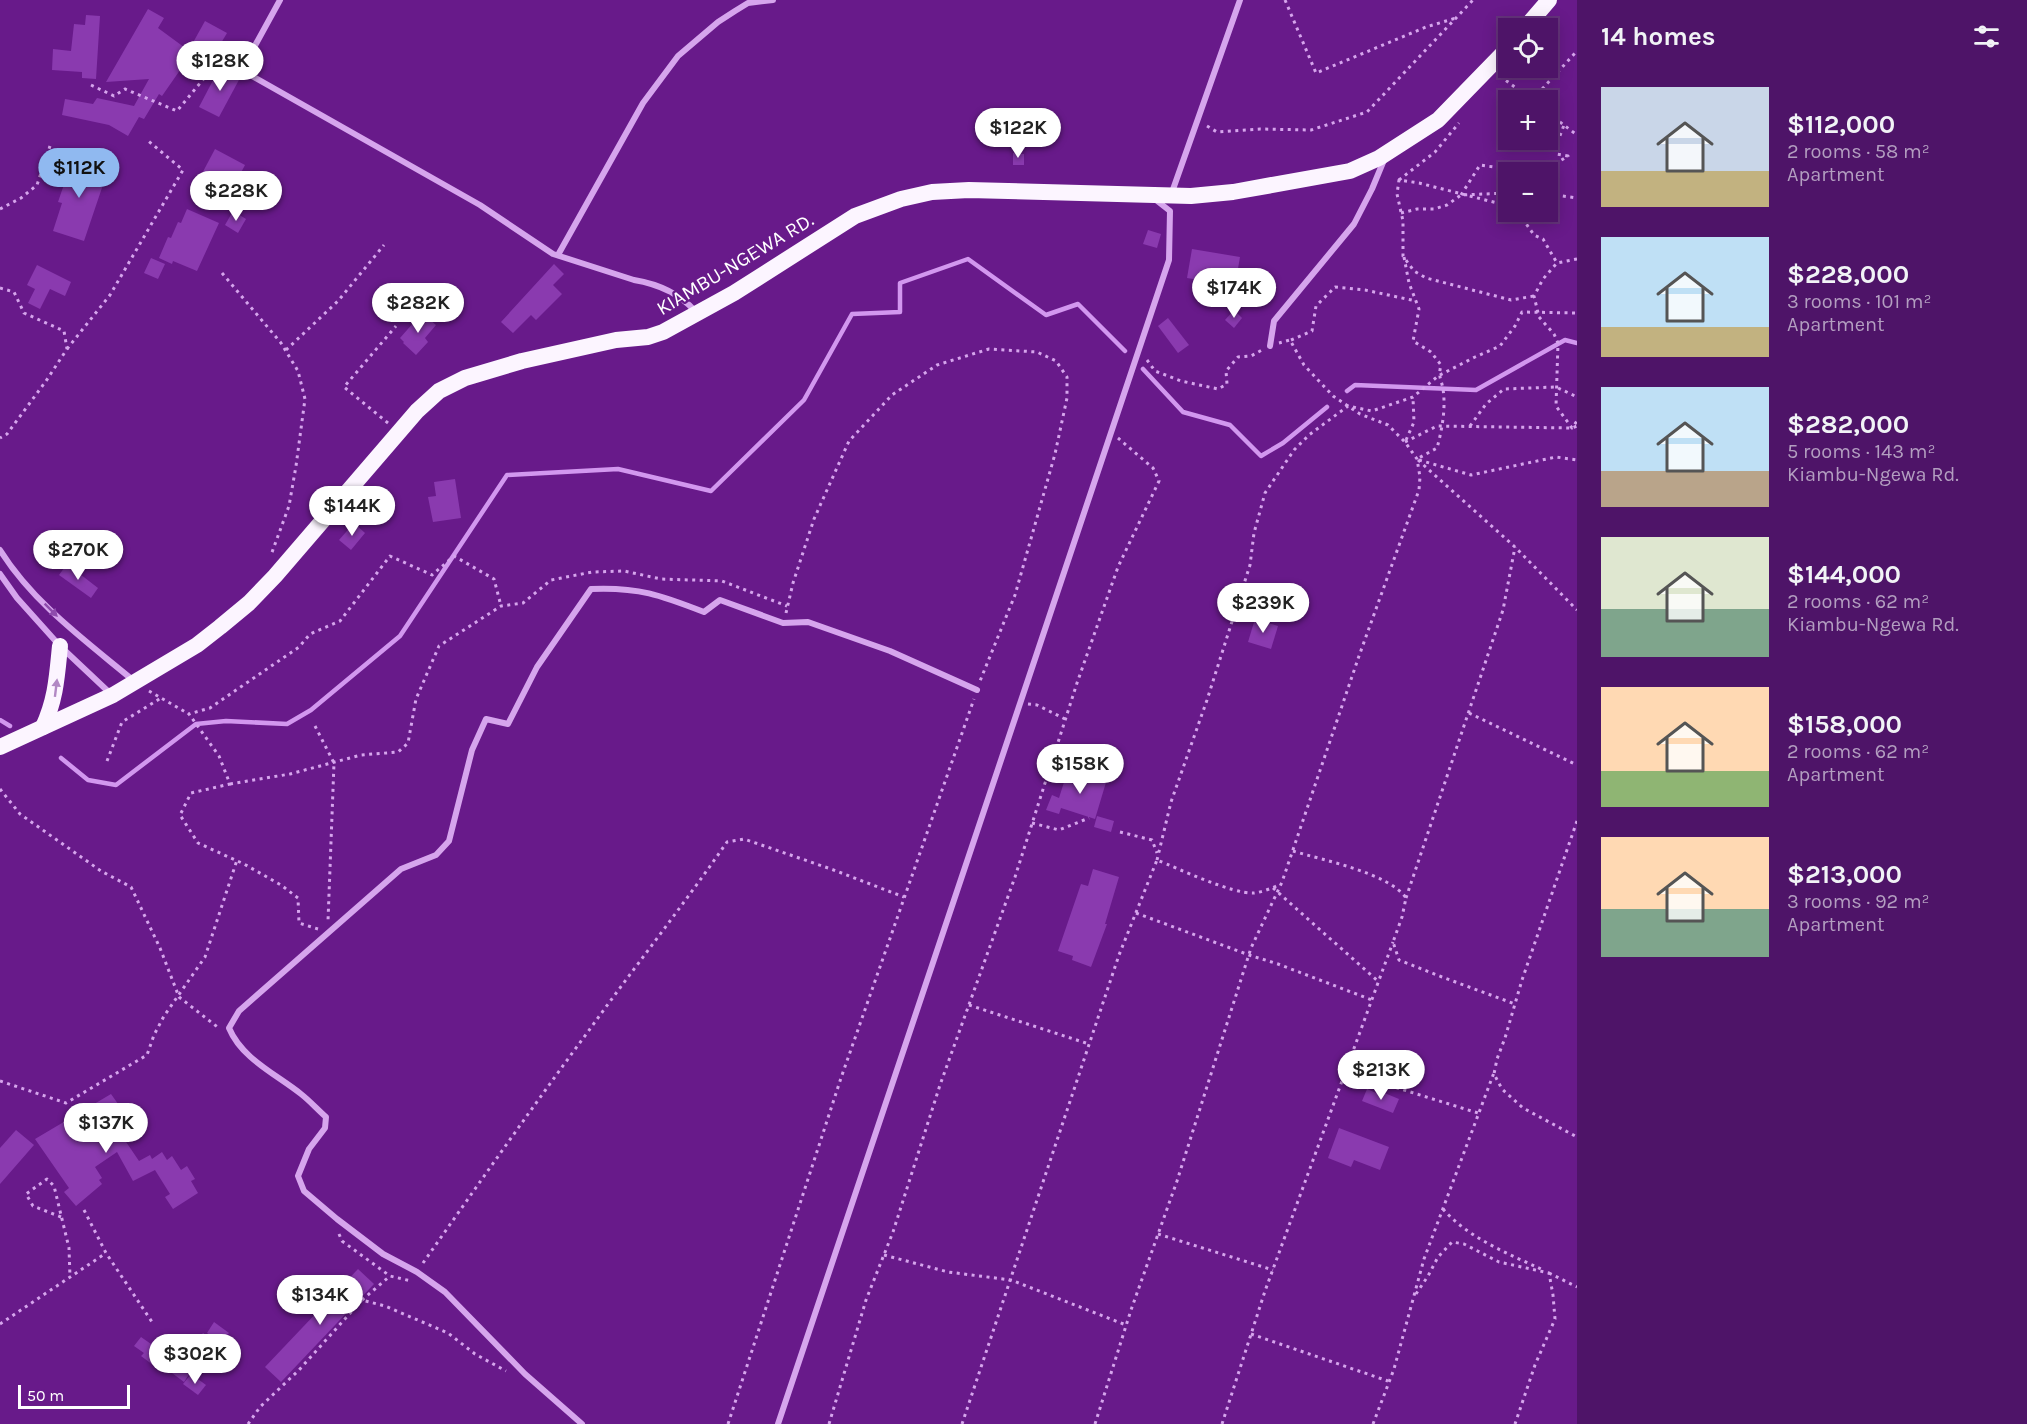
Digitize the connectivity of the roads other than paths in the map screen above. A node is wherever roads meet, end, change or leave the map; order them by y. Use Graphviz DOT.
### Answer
graph roads {
  1 [pos="280,0"];
  2 [pos="773,0"];
  3 [pos="1240,0"];
  4 [pos="1549,0"];
  5 [pos="1534,18"];
  6 [pos="1498,60"];
  7 [pos="1386,154"];
  8 [pos="1141,195"];
  9 [pos="1170,195"];
  10 [pos="558,255"];
  11 [pos="697,314"];
  12 [pos="1270,346"];
  13 [pos="0,550"];
  14 [pos="0,574"];
  15 [pos="60,646"];
  16 [pos="134,682"];
  17 [pos="977,690"];
  18 [pos="113,695"];
  19 [pos="43,727"];
  20 [pos="0,747"];
  21 [pos="582,1424"];
  22 [pos="778,1424"];
  1 -- 10 [label="street"];
  2 -- 10 [label="street"];
  3 -- 9 [label="street"];
  4 -- 5 [label="highway"];
  6 -- 7 [label="highway, KIAMBU-NGEWA RD."];
  7 -- 9 [label="highway, KIAMBU-NGEWA RD."];
  7 -- 12 [label="street"];
  8 -- 9 [label="highway, KIAMBU-NGEWA RD."];
  8 -- 11 [label="highway, KIAMBU-NGEWA RD."];
  8 -- 22 [label="street"];
  10 -- 11 [label="street"];
  11 -- 16 [label="highway, KIAMBU-NGEWA RD."];
  13 -- 16 [label="street, one-way"];
  14 -- 15 [label="street"];
  15 -- 18 [label="street"];
  19 -- 15 [label="highway, one-way"];
  16 -- 18 [label="highway, KIAMBU-NGEWA RD."];
  17 -- 21 [label="street"];
  18 -- 19 [label="highway, KIAMBU-NGEWA RD."];
  19 -- 20 [label="highway, KIAMBU-NGEWA RD."];
}
